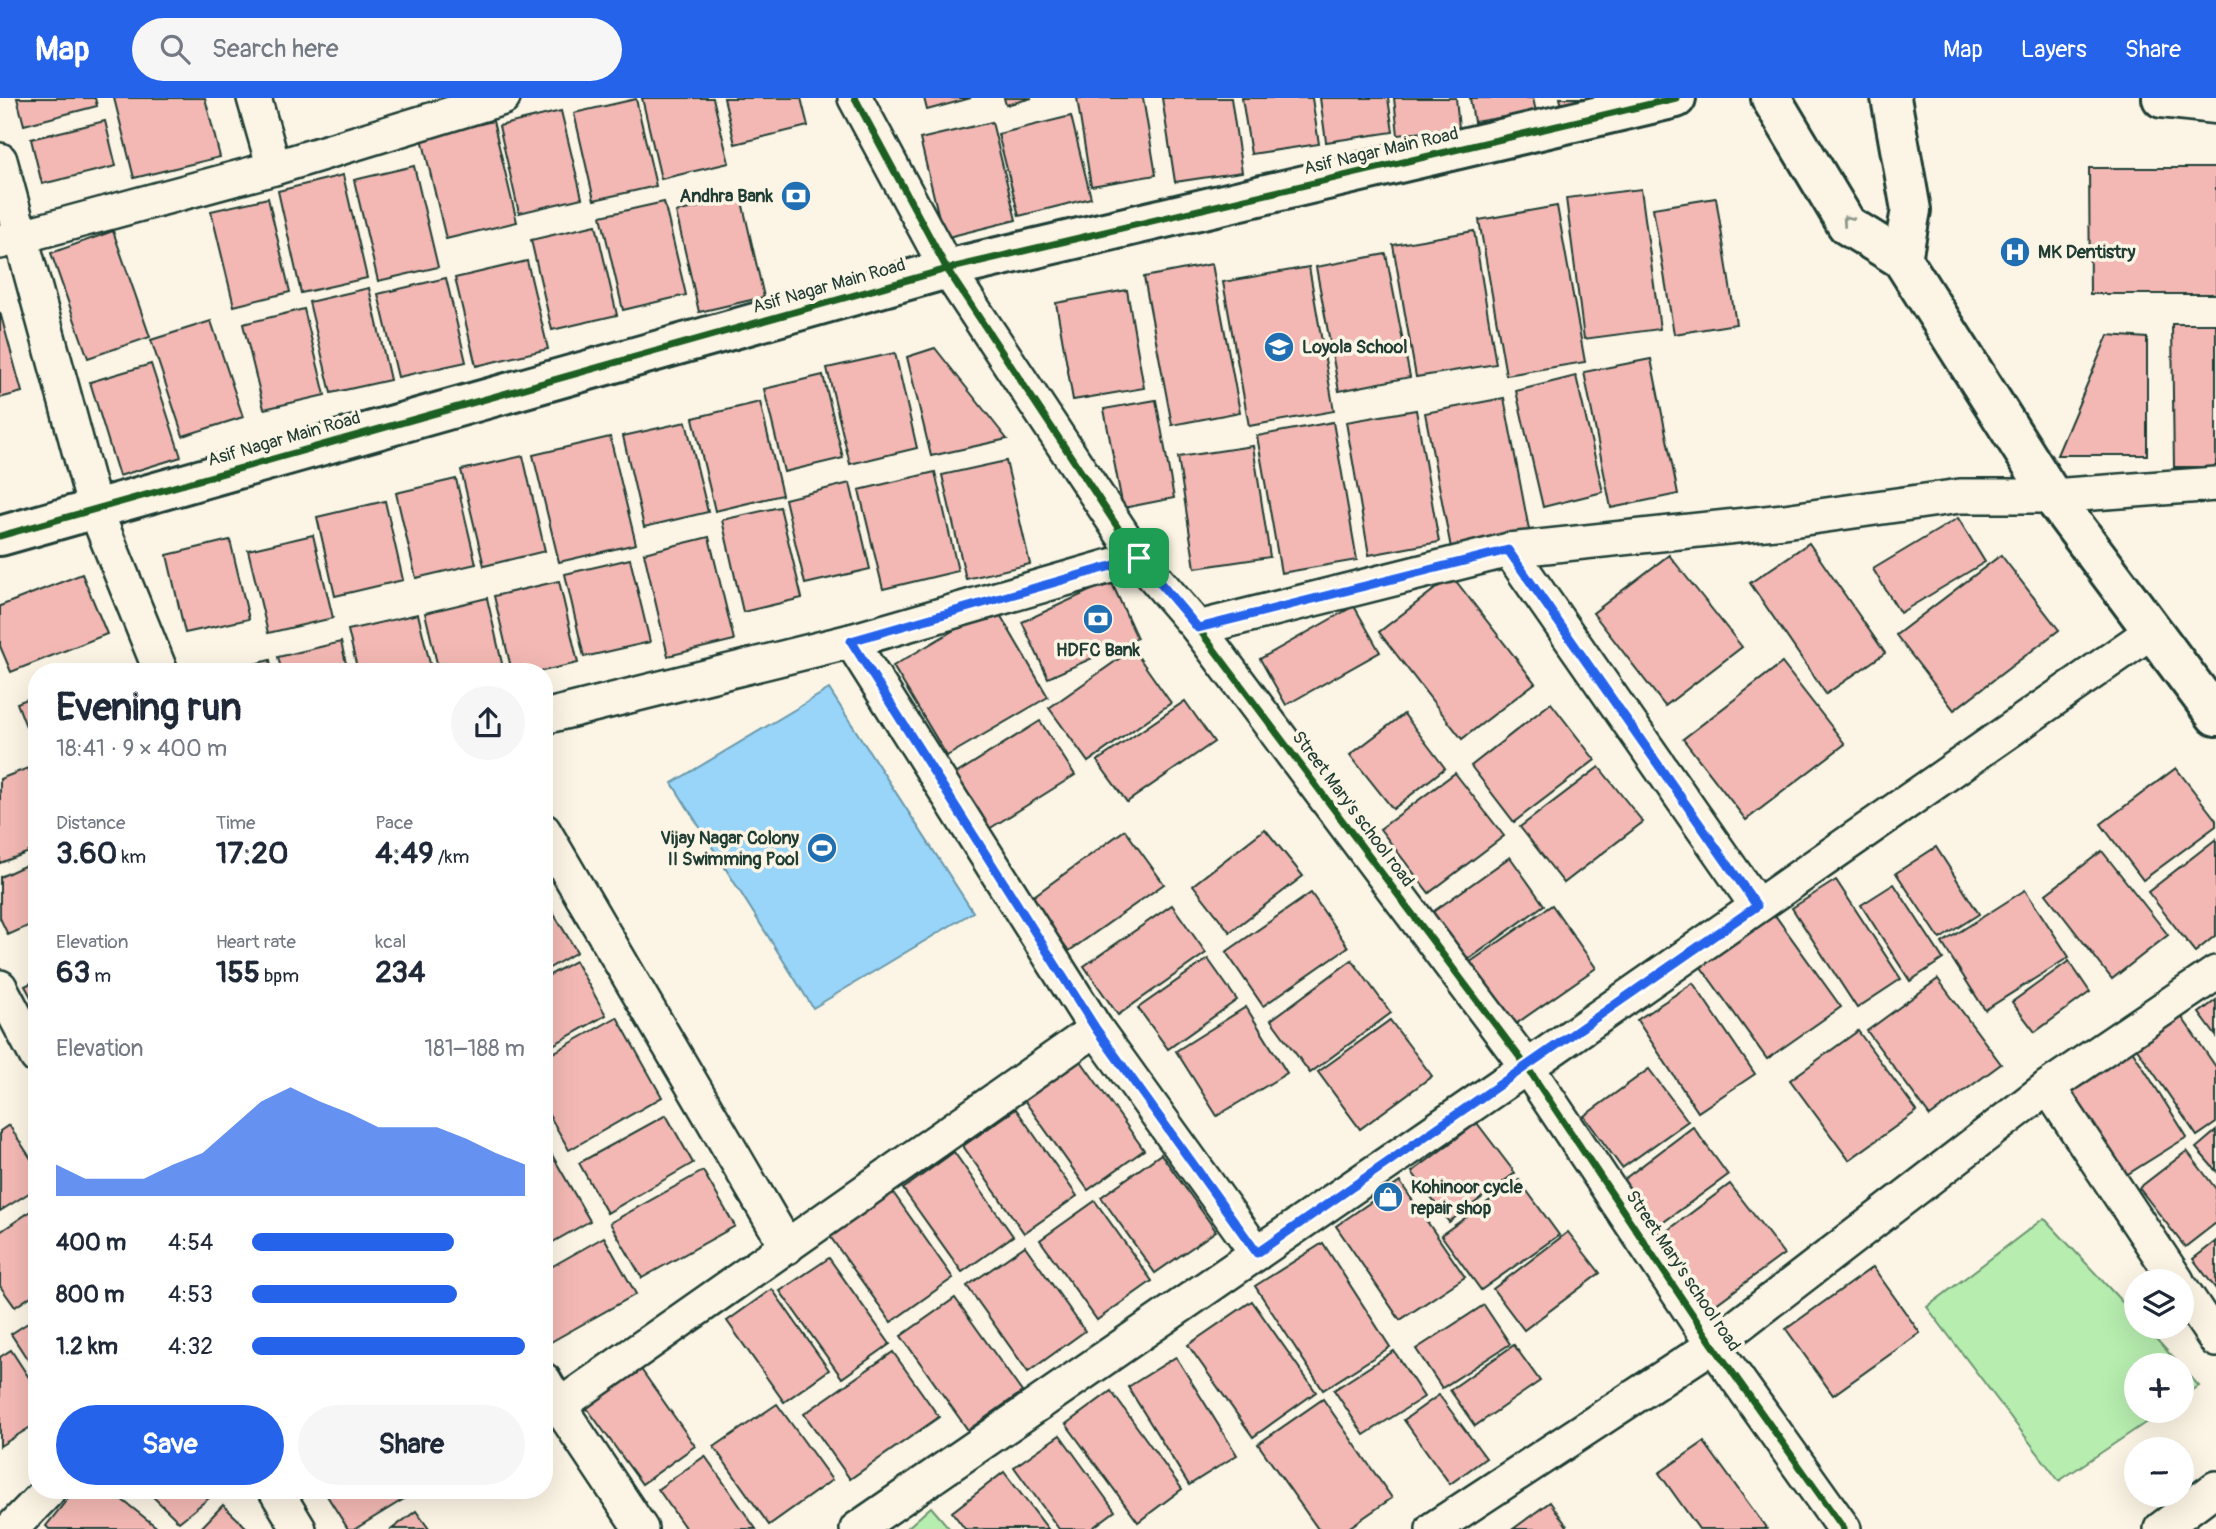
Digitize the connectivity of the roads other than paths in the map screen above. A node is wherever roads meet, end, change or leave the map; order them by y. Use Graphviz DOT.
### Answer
graph roads {
  1 [pos="254,98"];
  2 [pos="503,98"];
  3 [pos="855,98"];
  4 [pos="1675,98"];
  5 [pos="1771,98"];
  6 [pos="1891,98"];
  7 [pos="2162,98"];
  8 [pos="2216,104"];
  9 [pos="0,160"];
  10 [pos="274,168"];
  11 [pos="11,240"];
  12 [pos="1902,259"];
  13 [pos="947,269"];
  14 [pos="2216,484"];
  15 [pos="2052,496"];
  16 [pos="95,509"];
  17 [pos="0,536"];
  18 [pos="1508,550"];
  19 [pos="1139,558"];
  20 [pos="1198,628"];
  21 [pos="2152,631"];
  22 [pos="851,641"];
  23 [pos="157,663"];
  24 [pos="553,715"];
  25 [pos="2216,716"];
  26 [pos="553,846"];
  27 [pos="1757,906"];
  28 [pos="2216,973"];
  29 [pos="0,987"];
  30 [pos="1096,1029"];
  31 [pos="28,1040"];
  32 [pos="1527,1067"];
  33 [pos="2048,1087"];
  34 [pos="787,1247"];
  35 [pos="1257,1253"];
  36 [pos="2169,1269"];
  37 [pos="2194,1307"];
  38 [pos="2216,1340"];
  39 [pos="1713,1345"];
  40 [pos="553,1392"];
  41 [pos="553,1395"];
  42 [pos="2216,1488"];
  43 [pos="40,1499"];
  44 [pos="281,1499"];
  45 [pos="11,1529"];
  46 [pos="299,1529"];
  47 [pos="641,1529"];
  48 [pos="857,1529"];
  49 [pos="1433,1529"];
  50 [pos="1844,1529"];
  51 [pos="2161,1529"];
  1 -- 10 [label="street"];
  2 -- 10 [label="street"];
  3 -- 13 [label="street, Street Mary's school road"];
  4 -- 13 [label="street, Asif Nagar Main Road"];
  12 -- 5 [label="street, one-way"];
  6 -- 12 [label="street"];
  7 -- 8 [label="street"];
  9 -- 11 [label="street"];
  10 -- 11 [label="street"];
  11 -- 16 [label="street"];
  12 -- 15 [label="street"];
  13 -- 16 [label="street, Asif Nagar Main Road"];
  13 -- 19 [label="street, Street Mary's school road"];
  14 -- 15 [label="street"];
  15 -- 18 [label="street"];
  15 -- 21 [label="street"];
  16 -- 17 [label="street, Asif Nagar Main Road"];
  16 -- 23 [label="street"];
  18 -- 20 [label="street"];
  18 -- 27 [label="street"];
  19 -- 20 [label="street, Street Mary's school road"];
  19 -- 22 [label="street"];
  20 -- 32 [label="street, Street Mary's school road"];
  21 -- 25 [label="street"];
  21 -- 27 [label="street"];
  22 -- 24 [label="street"];
  22 -- 30 [label="street"];
  26 -- 34 [label="street"];
  27 -- 32 [label="street"];
  28 -- 33 [label="street"];
  29 -- 31 [label="street"];
  30 -- 34 [label="street"];
  30 -- 35 [label="street"];
  32 -- 35 [label="street"];
  32 -- 39 [label="street, Street Mary's school road"];
  33 -- 36 [label="street"];
  33 -- 39 [label="street"];
  34 -- 40 [label="street"];
  35 -- 48 [label="street"];
  37 -- 38 [label="street"];
  39 -- 49 [label="street"];
  39 -- 50 [label="street, Street Mary's school road"];
  41 -- 47 [label="street"];
  42 -- 51 [label="street"];
  43 -- 45 [label="street"];
  44 -- 46 [label="street"];
}
